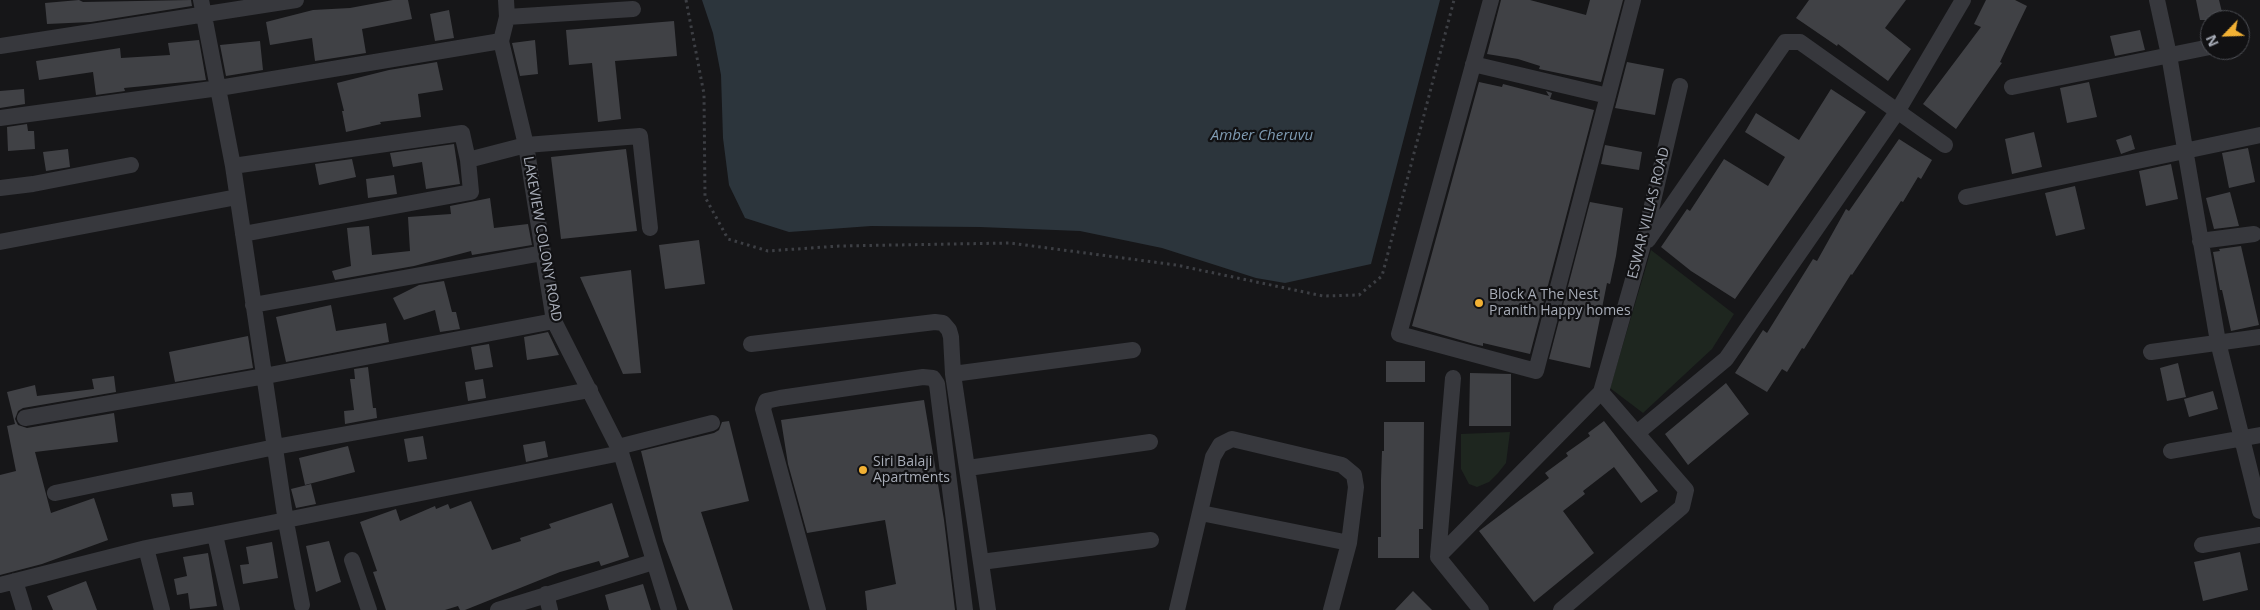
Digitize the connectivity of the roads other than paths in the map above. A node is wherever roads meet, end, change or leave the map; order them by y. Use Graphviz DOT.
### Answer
graph roads {
  1 [pos="296,0"];
  2 [pos="506,0"];
  3 [pos="1491,0"];
  4 [pos="1634,0"];
  5 [pos="1962,0"];
  6 [pos="2157,0"];
  7 [pos="202,6"];
  8 [pos="633,9"];
  9 [pos="507,17"];
  10 [pos="501,41"];
  11 [pos="0,46"];
  12 [pos="2200,48"];
  13 [pos="2169,55"];
  14 [pos="1473,64"];
  15 [pos="1680,86"];
  16 [pos="2012,86"];
  17 [pos="219,88"];
  18 [pos="1608,96"];
  19 [pos="1897,112"];
  20 [pos="0,118"];
  21 [pos="2260,135"];
  22 [pos="526,145"];
  23 [pos="1945,145"];
  24 [pos="2186,151"];
  25 [pos="468,160"];
  26 [pos="131,165"];
  27 [pos="232,166"];
  28 [pos="0,188"];
  29 [pos="237,197"];
  30 [pos="1966,197"];
  31 [pos="650,228"];
  32 [pos="244,234"];
  33 [pos="2254,234"];
  34 [pos="2200,241"];
  35 [pos="0,242"];
  36 [pos="1642,248"];
  37 [pos="543,253"];
  38 [pos="253,305"];
  39 [pos="554,321"];
  40 [pos="2260,337"];
  41 [pos="2218,342"];
  42 [pos="751,344"];
  43 [pos="1133,350"];
  44 [pos="2151,352"];
  45 [pos="953,374"];
  46 [pos="264,376"];
  47 [pos="1453,378"];
  48 [pos="590,390"];
  49 [pos="1602,392"];
  50 [pos="25,418"];
  51 [pos="712,422"];
  52 [pos="1637,433"];
  53 [pos="2260,435"];
  54 [pos="2242,439"];
  55 [pos="1150,442"];
  56 [pos="275,447"];
  57 [pos="619,450"];
  58 [pos="2171,451"];
  59 [pos="968,468"];
  60 [pos="55,493"];
  61 [pos="2260,511"];
  62 [pos="1200,513"];
  63 [pos="286,522"];
  64 [pos="215,535"];
  65 [pos="2260,535"];
  66 [pos="1151,540"];
  67 [pos="1349,543"];
  68 [pos="2202,545"];
  69 [pos="146,548"];
  70 [pos="1438,557"];
  71 [pos="352,560"];
  72 [pos="654,562"];
  73 [pos="981,562"];
  74 [pos="8,583"];
  75 [pos="546,594"];
  76 [pos="302,605"];
  77 [pos="24,610"];
  78 [pos="162,610"];
  79 [pos="232,610"];
  80 [pos="369,610"];
  81 [pos="498,610"];
  82 [pos="550,610"];
  83 [pos="669,610"];
  84 [pos="818,610"];
  85 [pos="965,610"];
  86 [pos="988,610"];
  87 [pos="1177,610"];
  88 [pos="1331,610"];
  89 [pos="1481,610"];
  90 [pos="1561,610"];
  1 -- 7 [label="street"];
  2 -- 9 [label="street, LAKEVIEW COLONY ROAD"];
  3 -- 14 [label="street"];
  4 -- 18 [label="street"];
  5 -- 19 [label="street"];
  6 -- 13 [label="street"];
  7 -- 11 [label="street"];
  7 -- 17 [label="street"];
  8 -- 9 [label="street"];
  9 -- 10 [label="street, LAKEVIEW COLONY ROAD"];
  10 -- 17 [label="street"];
  10 -- 22 [label="street, LAKEVIEW COLONY ROAD"];
  12 -- 13 [label="street"];
  13 -- 16 [label="street"];
  13 -- 24 [label="street"];
  14 -- 18 [label="street"];
  14 -- 18 [label="street"];
  15 -- 36 [label="street, ESWAR VILLAS ROAD"];
  17 -- 20 [label="street"];
  17 -- 27 [label="street"];
  19 -- 23 [label="street"];
  19 -- 36 [label="street"];
  19 -- 52 [label="street"];
  21 -- 24 [label="street"];
  22 -- 25 [label="street"];
  22 -- 31 [label="street"];
  22 -- 37 [label="street, LAKEVIEW COLONY ROAD"];
  24 -- 30 [label="street"];
  24 -- 34 [label="street"];
  25 -- 27 [label="street"];
  25 -- 32 [label="street"];
  26 -- 28 [label="street"];
  27 -- 29 [label="street"];
  29 -- 32 [label="street"];
  29 -- 35 [label="street"];
  32 -- 38 [label="street"];
  33 -- 34 [label="street"];
  34 -- 41 [label="street"];
  36 -- 49 [label="street, ESWAR VILLAS ROAD"];
  37 -- 38 [label="street"];
  37 -- 39 [label="street, LAKEVIEW COLONY ROAD"];
  38 -- 46 [label="street"];
  39 -- 46 [label="street"];
  39 -- 48 [label="street, LAKEVIEW COLONY ROAD"];
  40 -- 41 [label="street"];
  41 -- 44 [label="street"];
  41 -- 54 [label="street"];
  42 -- 45 [label="street"];
  43 -- 45 [label="street"];
  45 -- 59 [label="street"];
  46 -- 50 [label="street"];
  46 -- 56 [label="street"];
  47 -- 70 [label="street"];
  48 -- 56 [label="street"];
  48 -- 57 [label="street, LAKEVIEW COLONY ROAD"];
  49 -- 52 [label="street"];
  49 -- 70 [label="street"];
  51 -- 57 [label="street"];
  52 -- 90 [label="street"];
  53 -- 54 [label="street"];
  54 -- 58 [label="street"];
  54 -- 61 [label="street"];
  55 -- 59 [label="street"];
  56 -- 60 [label="street"];
  56 -- 63 [label="street"];
  57 -- 63 [label="street"];
  57 -- 72 [label="street, LAKEVIEW COLONY ROAD"];
  59 -- 73 [label="street"];
  62 -- 67 [label="street"];
  62 -- 67 [label="street"];
  62 -- 87 [label="street"];
  63 -- 64 [label="street"];
  63 -- 76 [label="street"];
  64 -- 69 [label="street"];
  64 -- 79 [label="street"];
  65 -- 68 [label="street"];
  66 -- 73 [label="street"];
  67 -- 88 [label="street"];
  69 -- 74 [label="street"];
  69 -- 78 [label="street"];
  70 -- 89 [label="street"];
  71 -- 80 [label="street"];
  72 -- 75 [label="street"];
  72 -- 83 [label="street, LAKEVIEW COLONY ROAD"];
  73 -- 86 [label="street"];
  74 -- 77 [label="street"];
  75 -- 81 [label="street"];
  75 -- 82 [label="street"];
  84 -- 85 [label="street"];
}
